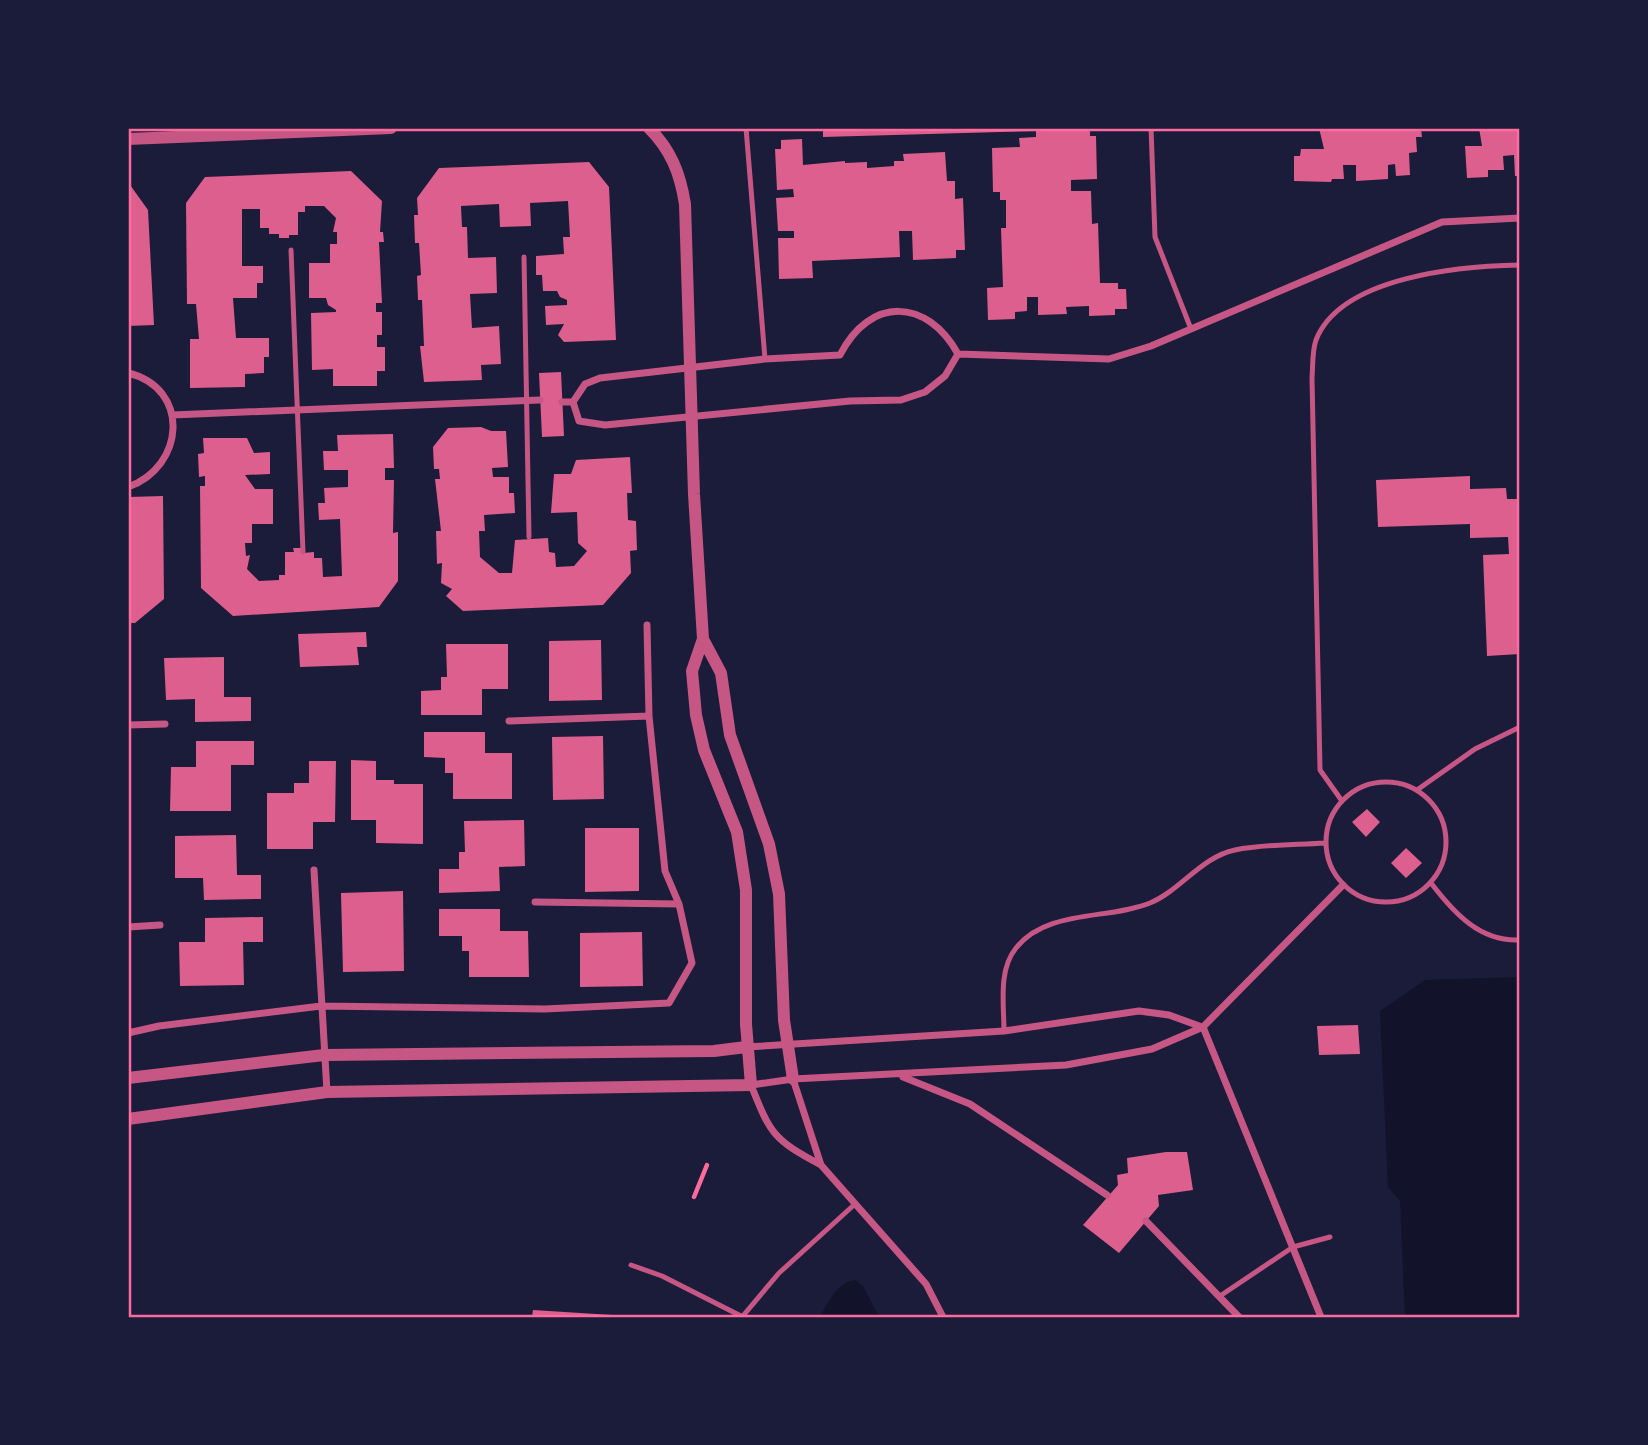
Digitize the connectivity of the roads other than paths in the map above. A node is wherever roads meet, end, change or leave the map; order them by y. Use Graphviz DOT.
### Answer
graph roads {
  1 [pos="391,128"];
  2 [pos="649,128"];
  3 [pos="746,128"];
  4 [pos="1151,128"];
  5 [pos="295,130"];
  6 [pos="128,139"];
  7 [pos="1520,218"];
  8 [pos="291,250"];
  9 [pos="524,257"];
  10 [pos="1520,265"];
  11 [pos="1191,329"];
  12 [pos="958,354"];
  13 [pos="765,359"];
  14 [pos="690,370"];
  15 [pos="128,373"];
  16 [pos="525,399"];
  17 [pos="540,400"];
  18 [pos="562,402"];
  19 [pos="573,402"];
  20 [pos="296,410"];
  21 [pos="172,415"];
  22 [pos="691,417"];
  23 [pos="128,487"];
  24 [pos="529,537"];
  25 [pos="303,552"];
  26 [pos="647,625"];
  27 [pos="703,639"];
  28 [pos="649,716"];
  29 [pos="509,721"];
  30 [pos="165,724"];
  31 [pos="128,725"];
  32 [pos="1520,727"];
  33 [pos="1417,790"];
  34 [pos="1342,800"];
  35 [pos="1325,843"];
  36 [pos="314,870"];
  37 [pos="1431,883"];
  38 [pos="1343,885"];
  39 [pos="535,902"];
  40 [pos="679,904"];
  41 [pos="160,925"];
  42 [pos="128,927"];
  43 [pos="1520,940"];
  44 [pos="321,1006"];
  45 [pos="1203,1027"];
  46 [pos="1004,1031"];
  47 [pos="128,1033"];
  48 [pos="787,1046"];
  49 [pos="746,1047"];
  50 [pos="324,1055"];
  51 [pos="900,1076"];
  52 [pos="128,1079"];
  53 [pos="793,1079"];
  54 [pos="751,1085"];
  55 [pos="327,1091"];
  56 [pos="128,1119"];
  57 [pos="821,1165"];
  58 [pos="1107,1195"];
  59 [pos="855,1203"];
  60 [pos="1146,1221"];
  61 [pos="1330,1237"];
  62 [pos="1293,1247"];
  63 [pos="631,1265"];
  64 [pos="1220,1296"];
  65 [pos="742,1317"];
  66 [pos="943,1317"];
  67 [pos="1239,1317"];
  68 [pos="1321,1317"];
  1 -- 5 [label="street"];
  2 -- 14 [label="street"];
  3 -- 13 [label="lane"];
  4 -- 11 [label="lane"];
  5 -- 6 [label="street"];
  7 -- 11 [label="street"];
  8 -- 20 [label="lane"];
  9 -- 16 [label="lane"];
  10 -- 34 [label="lane"];
  11 -- 12 [label="street"];
  12 -- 13 [label="street"];
  12 -- 22 [label="street"];
  13 -- 14 [label="street"];
  14 -- 19 [label="street"];
  14 -- 22 [label="street"];
  15 -- 21 [label="street"];
  16 -- 17 [label="street"];
  16 -- 20 [label="street"];
  16 -- 24 [label="lane"];
  18 -- 19 [label="street"];
  19 -- 22 [label="street"];
  20 -- 21 [label="street"];
  20 -- 25 [label="lane"];
  21 -- 23 [label="street"];
  22 -- 27 [label="street"];
  26 -- 28 [label="street"];
  27 -- 48 [label="street"];
  27 -- 49 [label="street"];
  28 -- 29 [label="street"];
  28 -- 40 [label="street"];
  30 -- 31 [label="street"];
  32 -- 33 [label="lane"];
  33 -- 34 [label="lane"];
  33 -- 37 [label="lane"];
  34 -- 35 [label="lane"];
  35 -- 38 [label="lane"];
  35 -- 46 [label="lane"];
  36 -- 44 [label="street"];
  37 -- 38 [label="lane"];
  37 -- 43 [label="lane"];
  38 -- 45 [label="street"];
  39 -- 40 [label="street"];
  40 -- 44 [label="street"];
  41 -- 42 [label="street"];
  44 -- 47 [label="street"];
  44 -- 50 [label="street"];
  45 -- 46 [label="street"];
  45 -- 51 [label="street"];
  45 -- 62 [label="street"];
  46 -- 48 [label="street"];
  48 -- 49 [label="street"];
  48 -- 53 [label="street"];
  49 -- 50 [label="street"];
  49 -- 54 [label="street"];
  50 -- 52 [label="street"];
  50 -- 55 [label="street"];
  51 -- 53 [label="street"];
  51 -- 58 [label="street"];
  53 -- 54 [label="street"];
  53 -- 57 [label="street"];
  54 -- 55 [label="street"];
  54 -- 57 [label="street"];
  55 -- 56 [label="street"];
  57 -- 59 [label="street"];
  59 -- 65 [label="lane"];
  59 -- 66 [label="street"];
  60 -- 64 [label="street"];
  61 -- 62 [label="lane"];
  62 -- 64 [label="lane"];
  62 -- 68 [label="street"];
  63 -- 65 [label="lane"];
  64 -- 67 [label="street"];
}
